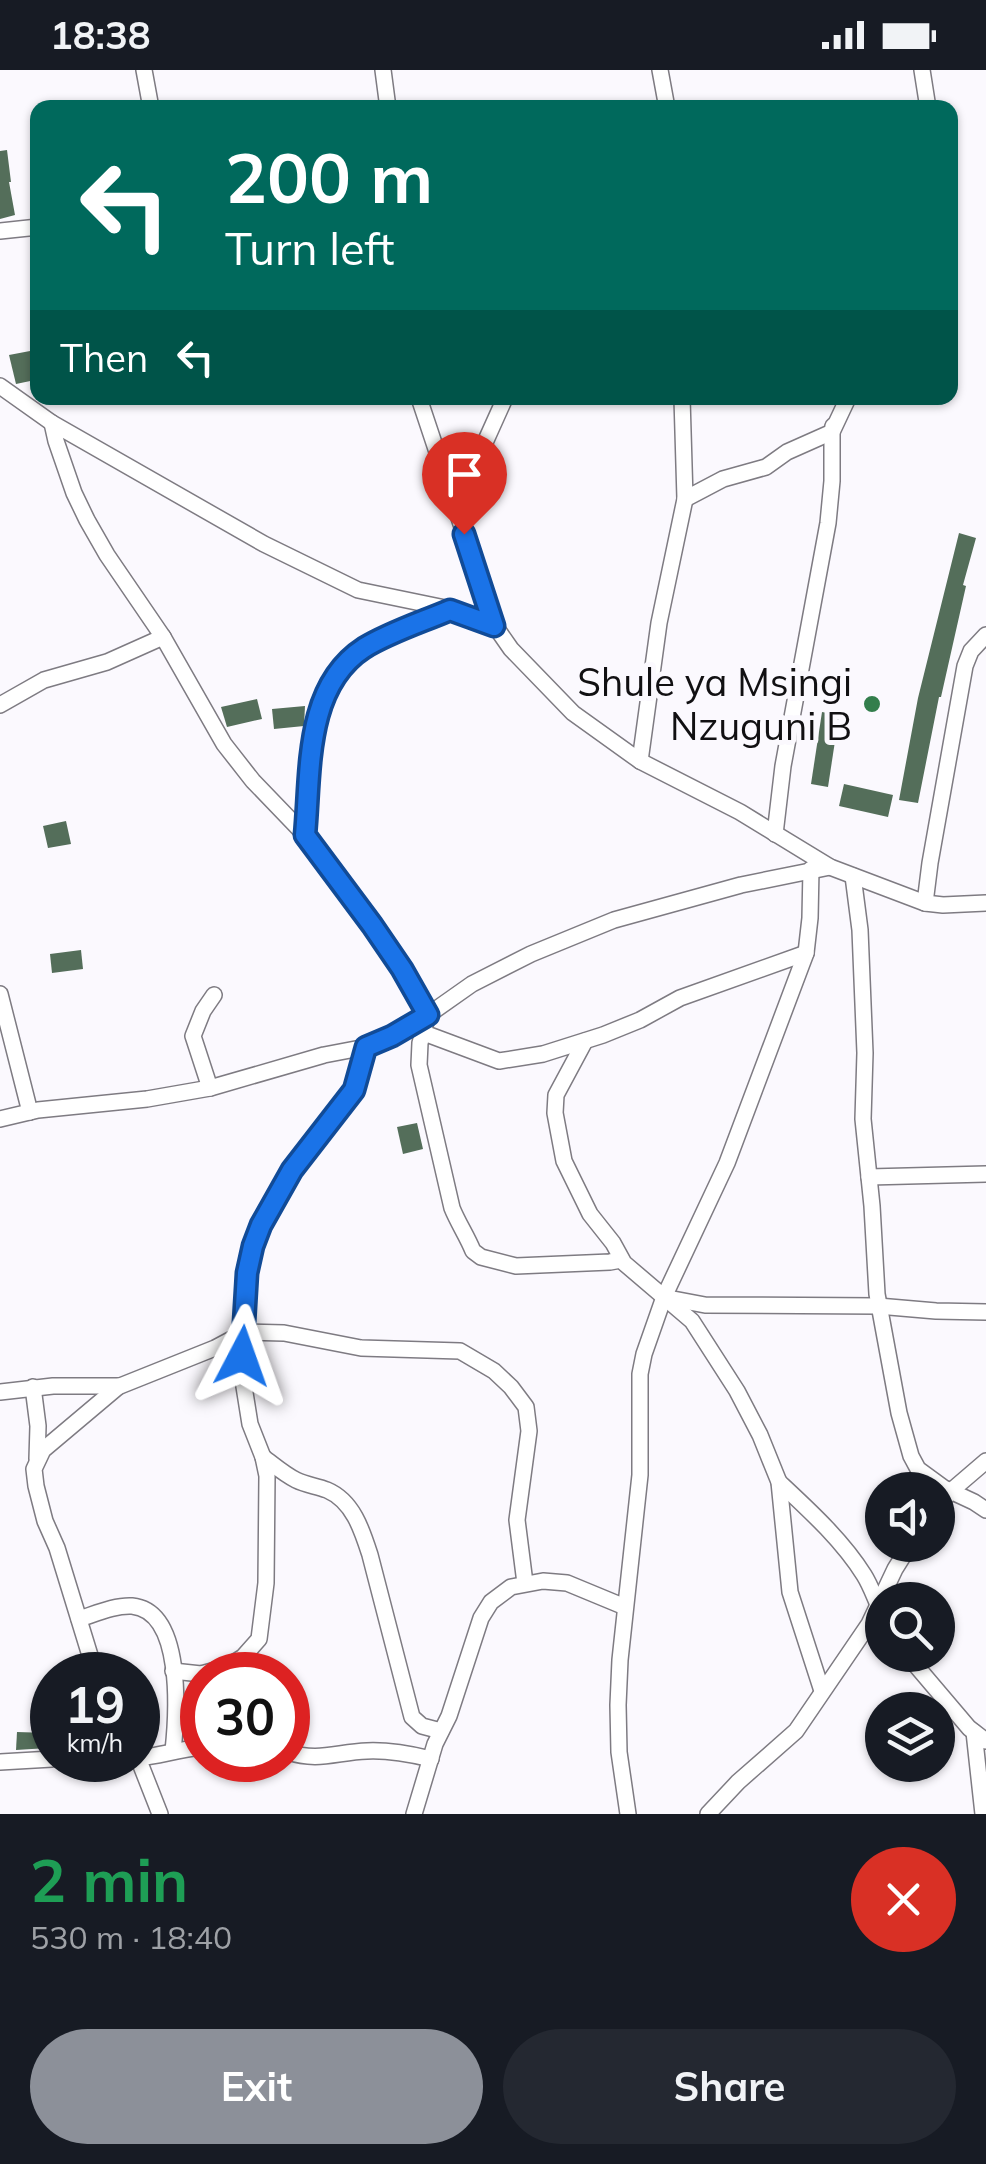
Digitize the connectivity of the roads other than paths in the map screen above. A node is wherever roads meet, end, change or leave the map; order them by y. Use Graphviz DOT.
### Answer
graph roads {
  1 [pos="144,70"];
  2 [pos="383,70"];
  3 [pos="660,70"];
  4 [pos="922,70"];
  5 [pos="150,100"];
  6 [pos="387,100"];
  7 [pos="666,100"];
  8 [pos="927,100"];
  9 [pos="30,228"];
  10 [pos="0,230"];
  11 [pos="0,386"];
  12 [pos="420,405"];
  13 [pos="502,405"];
  14 [pos="682,405"];
  15 [pos="836,405"];
  16 [pos="845,405"];
  17 [pos="52,424"];
  18 [pos="832,432"];
  19 [pos="686,499"];
  20 [pos="456,507"];
  21 [pos="450,610"];
  22 [pos="494,626"];
  23 [pos="986,635"];
  24 [pos="163,637"];
  25 [pos="0,705"];
  26 [pos="640,761"];
  27 [pos="776,834"];
  28 [pos="305,835"];
  29 [pos="830,867"];
  30 [pos="811,869"];
  31 [pos="853,876"];
  32 [pos="925,903"];
  33 [pos="986,903"];
  34 [pos="806,953"];
  35 [pos="0,994"];
  36 [pos="214,995"];
  37 [pos="428,1015"];
  38 [pos="424,1033"];
  39 [pos="585,1041"];
  40 [pos="366,1047"];
  41 [pos="210,1088"];
  42 [pos="30,1112"];
  43 [pos="0,1120"];
  44 [pos="986,1174"];
  45 [pos="869,1177"];
  46 [pos="622,1260"];
  47 [pos="664,1297"];
  48 [pos="878,1306"];
  49 [pos="985,1313"];
  50 [pos="245,1332"];
  51 [pos="120,1386"];
  52 [pos="33,1387"];
  53 [pos="0,1392"];
  54 [pos="263,1457"];
  55 [pos="37,1459"];
  56 [pos="986,1461"];
  57 [pos="922,1472"];
  58 [pos="779,1482"];
  59 [pos="955,1488"];
  60 [pos="955,1493"];
  61 [pos="986,1510"];
  62 [pos="525,1582"];
  63 [pos="868,1582"];
  64 [pos="625,1607"];
  65 [pos="79,1619"];
  66 [pos="865,1631"];
  67 [pos="89,1652"];
  68 [pos="173,1671"];
  69 [pos="922,1672"];
  70 [pos="822,1691"];
  71 [pos="440,1731"];
  72 [pos="980,1736"];
  73 [pos="180,1749"];
  74 [pos="173,1750"];
  75 [pos="160,1753"];
  76 [pos="310,1758"];
  77 [pos="431,1759"];
  78 [pos="30,1760"];
  79 [pos="0,1762"];
  80 [pos="147,1782"];
  81 [pos="160,1814"];
  82 [pos="414,1814"];
  83 [pos="628,1814"];
  84 [pos="708,1814"];
  85 [pos="983,1814"];
  1 -- 5 [label="street"];
  2 -- 6 [label="street"];
  3 -- 7 [label="street"];
  4 -- 8 [label="street"];
  9 -- 10 [label="street"];
  11 -- 17 [label="street"];
  12 -- 20 [label="street"];
  13 -- 20 [label="street"];
  14 -- 19 [label="street"];
  15 -- 18 [label="street"];
  16 -- 18 [label="street"];
  17 -- 21 [label="street"];
  17 -- 24 [label="street"];
  18 -- 19 [label="street"];
  18 -- 27 [label="street"];
  19 -- 26 [label="street"];
  20 -- 22 [label="street"];
  21 -- 22 [label="street"];
  21 -- 28 [label="street"];
  22 -- 26 [label="street"];
  23 -- 32 [label="street"];
  24 -- 25 [label="street"];
  24 -- 28 [label="street"];
  26 -- 27 [label="street"];
  27 -- 29 [label="street"];
  28 -- 37 [label="street"];
  29 -- 30 [label="street"];
  29 -- 31 [label="street"];
  30 -- 34 [label="street"];
  30 -- 37 [label="street"];
  31 -- 32 [label="street"];
  31 -- 45 [label="street"];
  32 -- 33 [label="street"];
  34 -- 39 [label="street"];
  34 -- 47 [label="street"];
  35 -- 42 [label="street"];
  36 -- 41 [label="street"];
  37 -- 38 [label="street"];
  37 -- 40 [label="street"];
  38 -- 39 [label="street"];
  38 -- 46 [label="street"];
  39 -- 46 [label="street"];
  40 -- 41 [label="street"];
  40 -- 50 [label="street"];
  41 -- 42 [label="street"];
  42 -- 43 [label="street"];
  44 -- 45 [label="street"];
  45 -- 48 [label="street"];
  46 -- 47 [label="street"];
  47 -- 48 [label="street"];
  47 -- 58 [label="street"];
  47 -- 64 [label="street"];
  48 -- 49 [label="street"];
  48 -- 57 [label="street"];
  50 -- 51 [label="street"];
  50 -- 54 [label="street"];
  50 -- 62 [label="street"];
  51 -- 52 [label="street"];
  51 -- 55 [label="street"];
  52 -- 53 [label="street"];
  52 -- 55 [label="street"];
  54 -- 68 [label="street"];
  54 -- 71 [label="street"];
  55 -- 65 [label="street"];
  56 -- 59 [label="street"];
  58 -- 63 [label="street"];
  58 -- 70 [label="street"];
  60 -- 61 [label="street"];
  62 -- 64 [label="street"];
  62 -- 71 [label="street"];
  64 -- 83 [label="street"];
  65 -- 67 [label="street"];
  65 -- 68 [label="street"];
  66 -- 70 [label="street"];
  68 -- 74 [label="street"];
  69 -- 72 [label="street"];
  70 -- 84 [label="street"];
  71 -- 77 [label="street"];
  72 -- 85 [label="street"];
  73 -- 74 [label="street"];
  74 -- 75 [label="street"];
  76 -- 77 [label="street"];
  77 -- 82 [label="street"];
  78 -- 79 [label="street"];
  80 -- 81 [label="street"];
}
